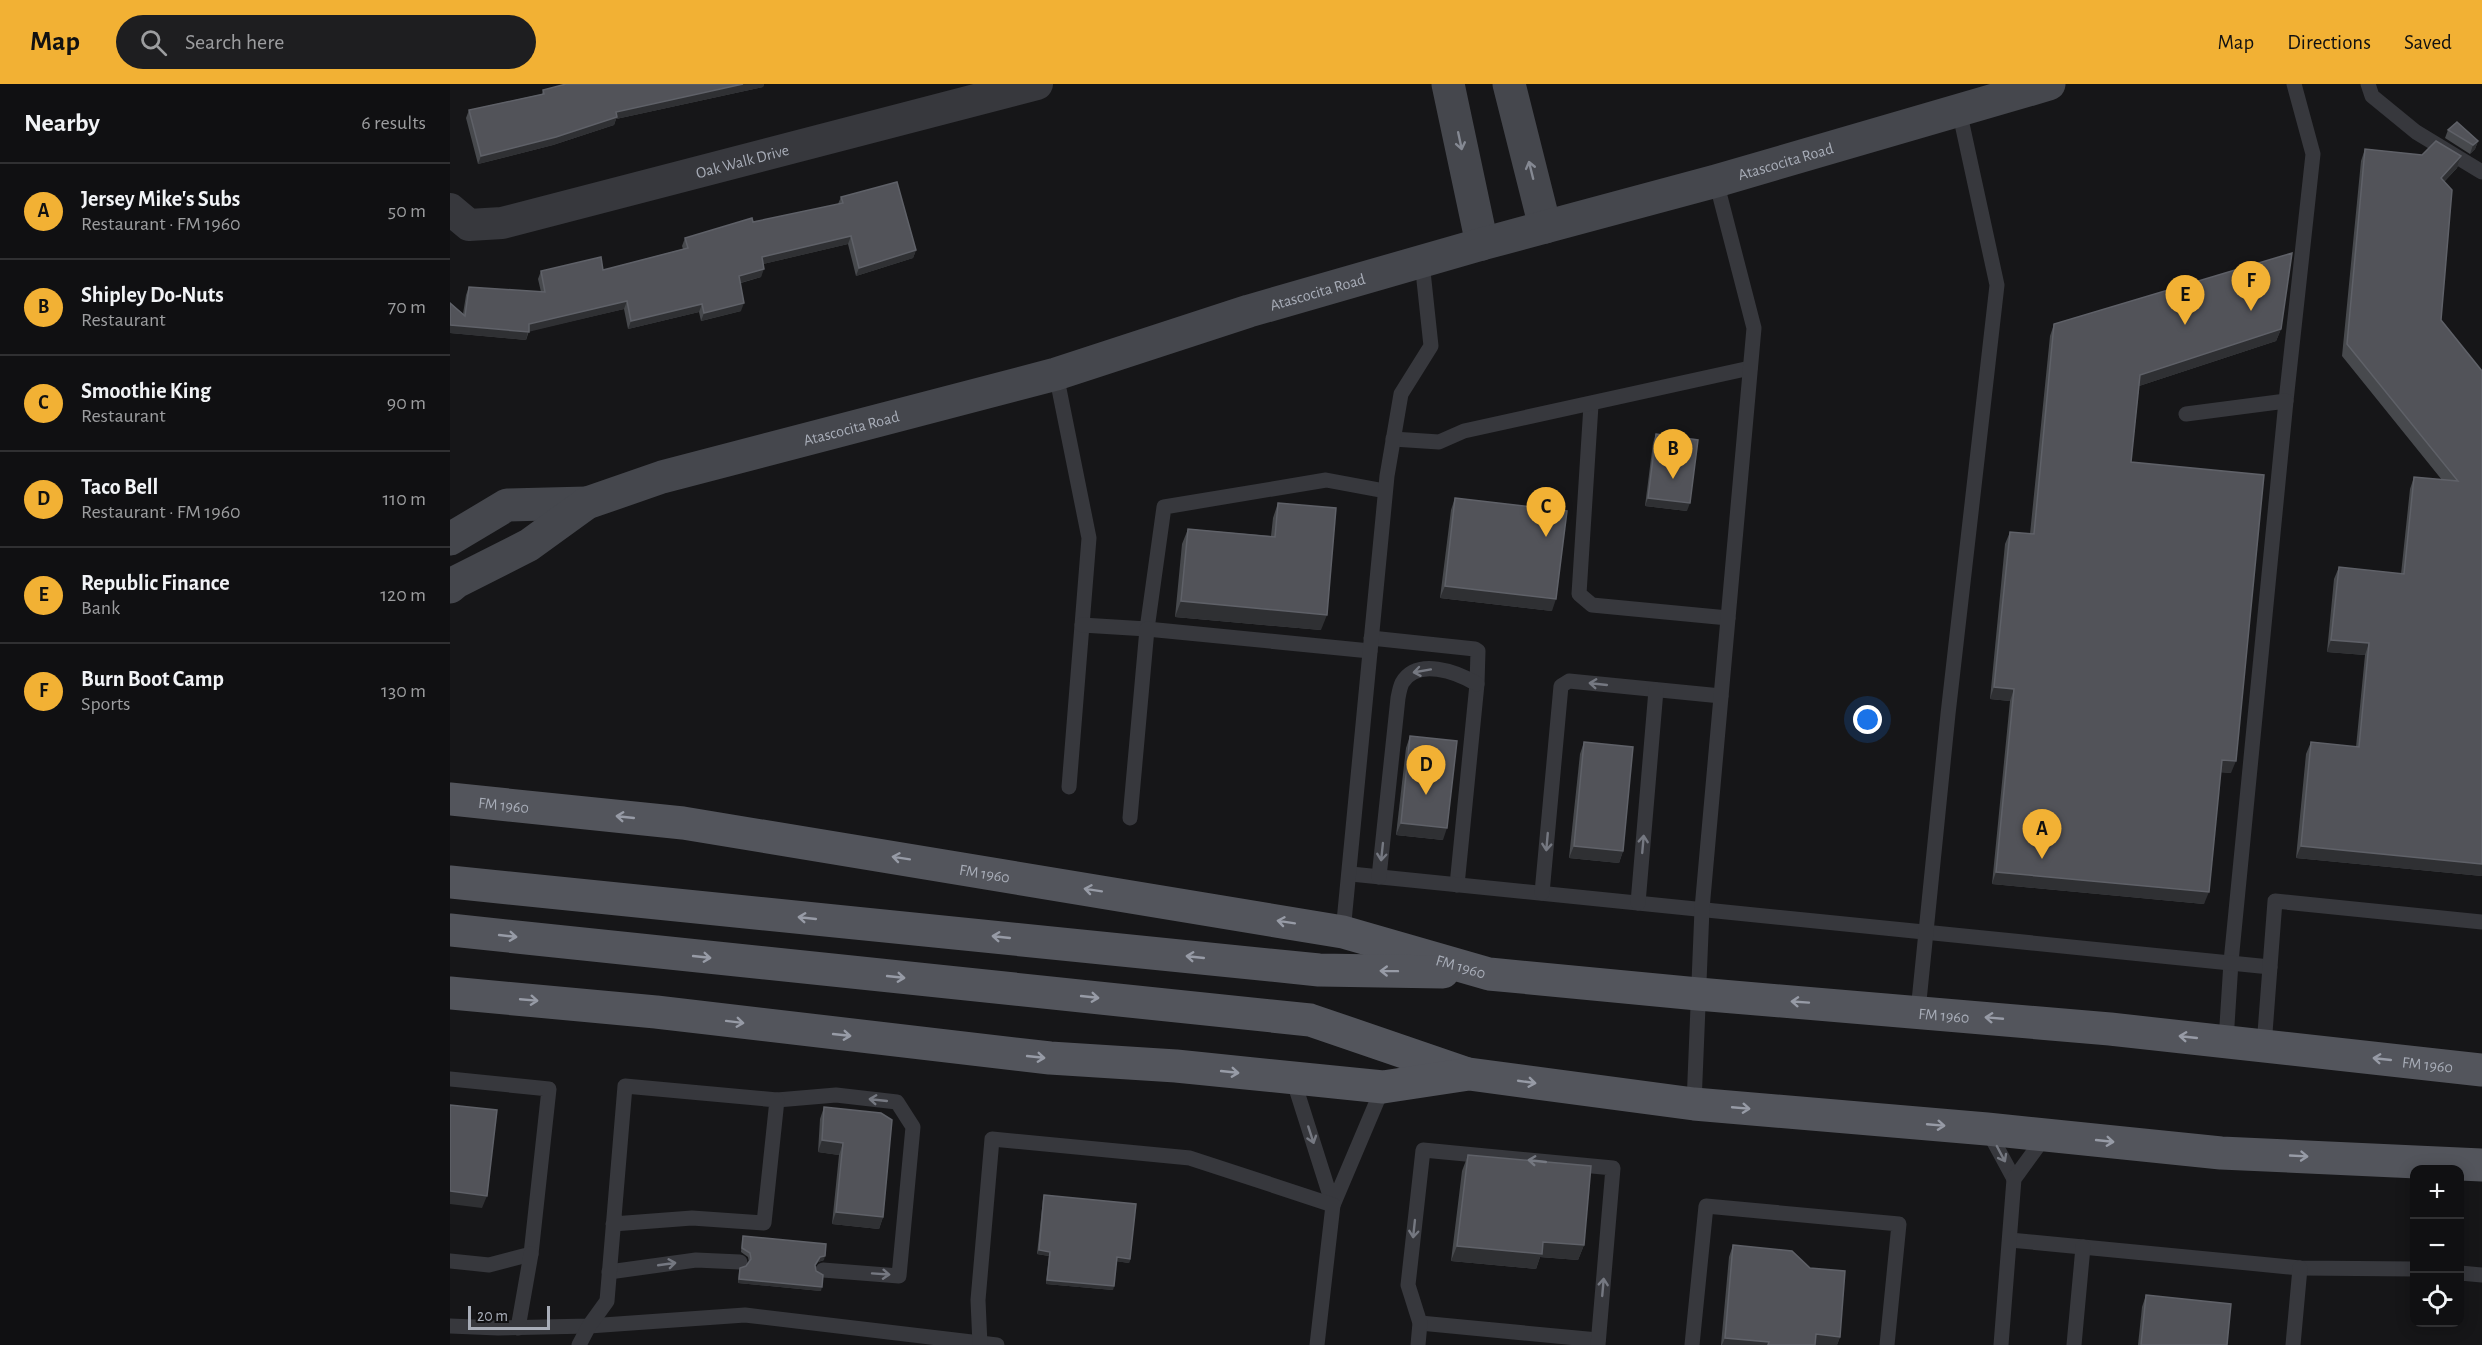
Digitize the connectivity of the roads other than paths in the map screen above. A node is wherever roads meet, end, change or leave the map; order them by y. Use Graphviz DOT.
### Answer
graph roads {
  1 [pos="1037,84"];
  2 [pos="1448,84"];
  3 [pos="1509,84"];
  4 [pos="2049,84"];
  5 [pos="2295,84"];
  6 [pos="2368,84"];
  7 [pos="1959,110"];
  8 [pos="2482,172"];
  9 [pos="1716,181"];
  10 [pos="450,209"];
  11 [pos="1545,227"];
  12 [pos="1482,244"];
  13 [pos="1422,262"];
  14 [pos="1750,368"];
  15 [pos="1056,374"];
  16 [pos="2286,400"];
  17 [pos="1591,405"];
  18 [pos="2186,414"];
  19 [pos="1393,439"];
  20 [pos="1385,491"];
  21 [pos="587,503"];
  22 [pos="450,538"];
  23 [pos="450,587"];
  24 [pos="1728,618"];
  25 [pos="1082,625"];
  26 [pos="1147,629"];
  27 [pos="1371,645"];
  28 [pos="1477,684"];
  29 [pos="1656,690"];
  30 [pos="1721,696"];
  31 [pos="450,776"];
  32 [pos="1069,787"];
  33 [pos="450,799"];
  34 [pos="498,803"];
  35 [pos="1130,818"];
  36 [pos="1351,874"];
  37 [pos="1379,877"];
  38 [pos="450,882"];
  39 [pos="1458,885"];
  40 [pos="1542,893"];
  41 [pos="1638,903"];
  42 [pos="1702,909"];
  43 [pos="2482,922"];
  44 [pos="450,930"];
  45 [pos="1343,932"];
  46 [pos="1925,932"];
  47 [pos="2231,962"];
  48 [pos="2270,967"];
  49 [pos="1490,974"];
  50 [pos="450,993"];
  51 [pos="1698,994"];
  52 [pos="1918,1011"];
  53 [pos="2226,1041"];
  54 [pos="2264,1046"];
  55 [pos="2482,1070"];
  56 [pos="1469,1074"];
  57 [pos="450,1079"];
  58 [pos="1293,1079"];
  59 [pos="1383,1087"];
  60 [pos="777,1100"];
  61 [pos="1694,1104"];
  62 [pos="1987,1129"];
  63 [pos="2046,1135"];
  64 [pos="2482,1165"];
  65 [pos="2014,1179"];
  66 [pos="1333,1204"];
  67 [pos="613,1224"];
  68 [pos="2010,1240"];
  69 [pos="2083,1247"];
  70 [pos="531,1254"];
  71 [pos="450,1261"];
  72 [pos="740,1262"];
  73 [pos="2300,1268"];
  74 [pos="2410,1269"];
  75 [pos="823,1270"];
  76 [pos="609,1272"];
  77 [pos="2464,1273"];
  78 [pos="2482,1275"];
  79 [pos="1420,1323"];
  80 [pos="450,1326"];
  81 [pos="589,1326"];
  82 [pos="518,1328"];
  83 [pos="1598,1343"];
  84 [pos="981,1344"];
  85 [pos="579,1345"];
  86 [pos="997,1345"];
  87 [pos="1317,1345"];
  88 [pos="1418,1345"];
  89 [pos="1692,1345"];
  90 [pos="1887,1345"];
  91 [pos="2001,1345"];
  92 [pos="2074,1345"];
  93 [pos="2293,1345"];
  1 -- 10 [label="street, Oak Walk Drive"];
  2 -- 12 [label="main road, one-way"];
  11 -- 3 [label="main road, one-way"];
  4 -- 7 [label="main road, Atascocita Road"];
  5 -- 16 [label="lane"];
  6 -- 8 [label="lane"];
  7 -- 9 [label="main road, Atascocita Road"];
  7 -- 46 [label="lane"];
  9 -- 11 [label="main road, Atascocita Road"];
  9 -- 14 [label="lane"];
  11 -- 12 [label="main road, Atascocita Road"];
  12 -- 13 [label="main road, Atascocita Road"];
  13 -- 15 [label="main road, Atascocita Road"];
  13 -- 19 [label="lane"];
  14 -- 17 [label="lane"];
  14 -- 24 [label="lane"];
  15 -- 21 [label="main road, Atascocita Road"];
  15 -- 25 [label="lane"];
  16 -- 18 [label="lane"];
  16 -- 47 [label="lane"];
  17 -- 19 [label="lane"];
  17 -- 24 [label="lane"];
  19 -- 20 [label="lane"];
  20 -- 26 [label="lane"];
  20 -- 27 [label="lane"];
  21 -- 22 [label="main road, Atascocita Road"];
  21 -- 23 [label="main road, Atascocita Road"];
  24 -- 30 [label="lane"];
  25 -- 26 [label="lane"];
  25 -- 32 [label="lane"];
  26 -- 27 [label="lane"];
  26 -- 35 [label="lane"];
  27 -- 28 [label="lane"];
  27 -- 36 [label="lane"];
  28 -- 37 [label="lane, one-way"];
  28 -- 39 [label="lane"];
  29 -- 30 [label="lane"];
  29 -- 40 [label="lane, one-way"];
  41 -- 29 [label="lane, one-way"];
  30 -- 42 [label="lane"];
  31 -- 34 [label="main road"];
  33 -- 34 [label="main road, FM 1960 / FM 1960"];
  45 -- 34 [label="main road, FM 1960 / FM 1960, one-way"];
  36 -- 37 [label="lane"];
  36 -- 45 [label="lane"];
  37 -- 39 [label="lane"];
  49 -- 38 [label="main road, one-way"];
  39 -- 40 [label="lane"];
  40 -- 41 [label="lane"];
  41 -- 42 [label="lane"];
  42 -- 46 [label="lane"];
  42 -- 51 [label="lane"];
  43 -- 48 [label="lane"];
  44 -- 56 [label="main road, one-way"];
  45 -- 49 [label="main road, FM 1960 / FM 1960"];
  46 -- 47 [label="lane"];
  46 -- 52 [label="lane"];
  47 -- 48 [label="lane"];
  47 -- 53 [label="lane"];
  48 -- 54 [label="lane"];
  49 -- 51 [label="main road, FM 1960 / FM 1960"];
  50 -- 58 [label="main road, one-way"];
  52 -- 51 [label="main road, FM 1960 / FM 1960, one-way"];
  51 -- 61 [label="lane"];
  53 -- 52 [label="main road, FM 1960 / FM 1960, one-way"];
  53 -- 54 [label="main road, FM 1960 / FM 1960"];
  55 -- 54 [label="main road, FM 1960 / FM 1960, one-way"];
  56 -- 59 [label="main road"];
  56 -- 61 [label="main road, one-way"];
  57 -- 70 [label="lane"];
  58 -- 59 [label="main road"];
  58 -- 66 [label="lane, one-way"];
  59 -- 66 [label="lane"];
  60 -- 67 [label="lane"];
  60 -- 67 [label="lane"];
  75 -- 60 [label="lane, one-way"];
  61 -- 62 [label="main road, one-way"];
  62 -- 63 [label="main road"];
  62 -- 65 [label="lane, one-way"];
  63 -- 64 [label="main road, one-way"];
  63 -- 65 [label="lane"];
  65 -- 68 [label="lane"];
  66 -- 84 [label="lane"];
  66 -- 87 [label="lane"];
  67 -- 76 [label="lane"];
  68 -- 69 [label="lane"];
  68 -- 91 [label="lane"];
  69 -- 73 [label="lane"];
  69 -- 92 [label="lane"];
  70 -- 71 [label="lane"];
  70 -- 82 [label="lane"];
  76 -- 72 [label="lane, one-way"];
  73 -- 74 [label="lane"];
  73 -- 93 [label="lane"];
  76 -- 81 [label="lane"];
  77 -- 78 [label="lane"];
  79 -- 83 [label="lane"];
  83 -- 79 [label="lane, one-way"];
  79 -- 88 [label="lane"];
  80 -- 82 [label="lane"];
  81 -- 82 [label="lane"];
  81 -- 84 [label="lane"];
  81 -- 85 [label="lane"];
  84 -- 86 [label="lane"];
  89 -- 90 [label="lane"];
}
